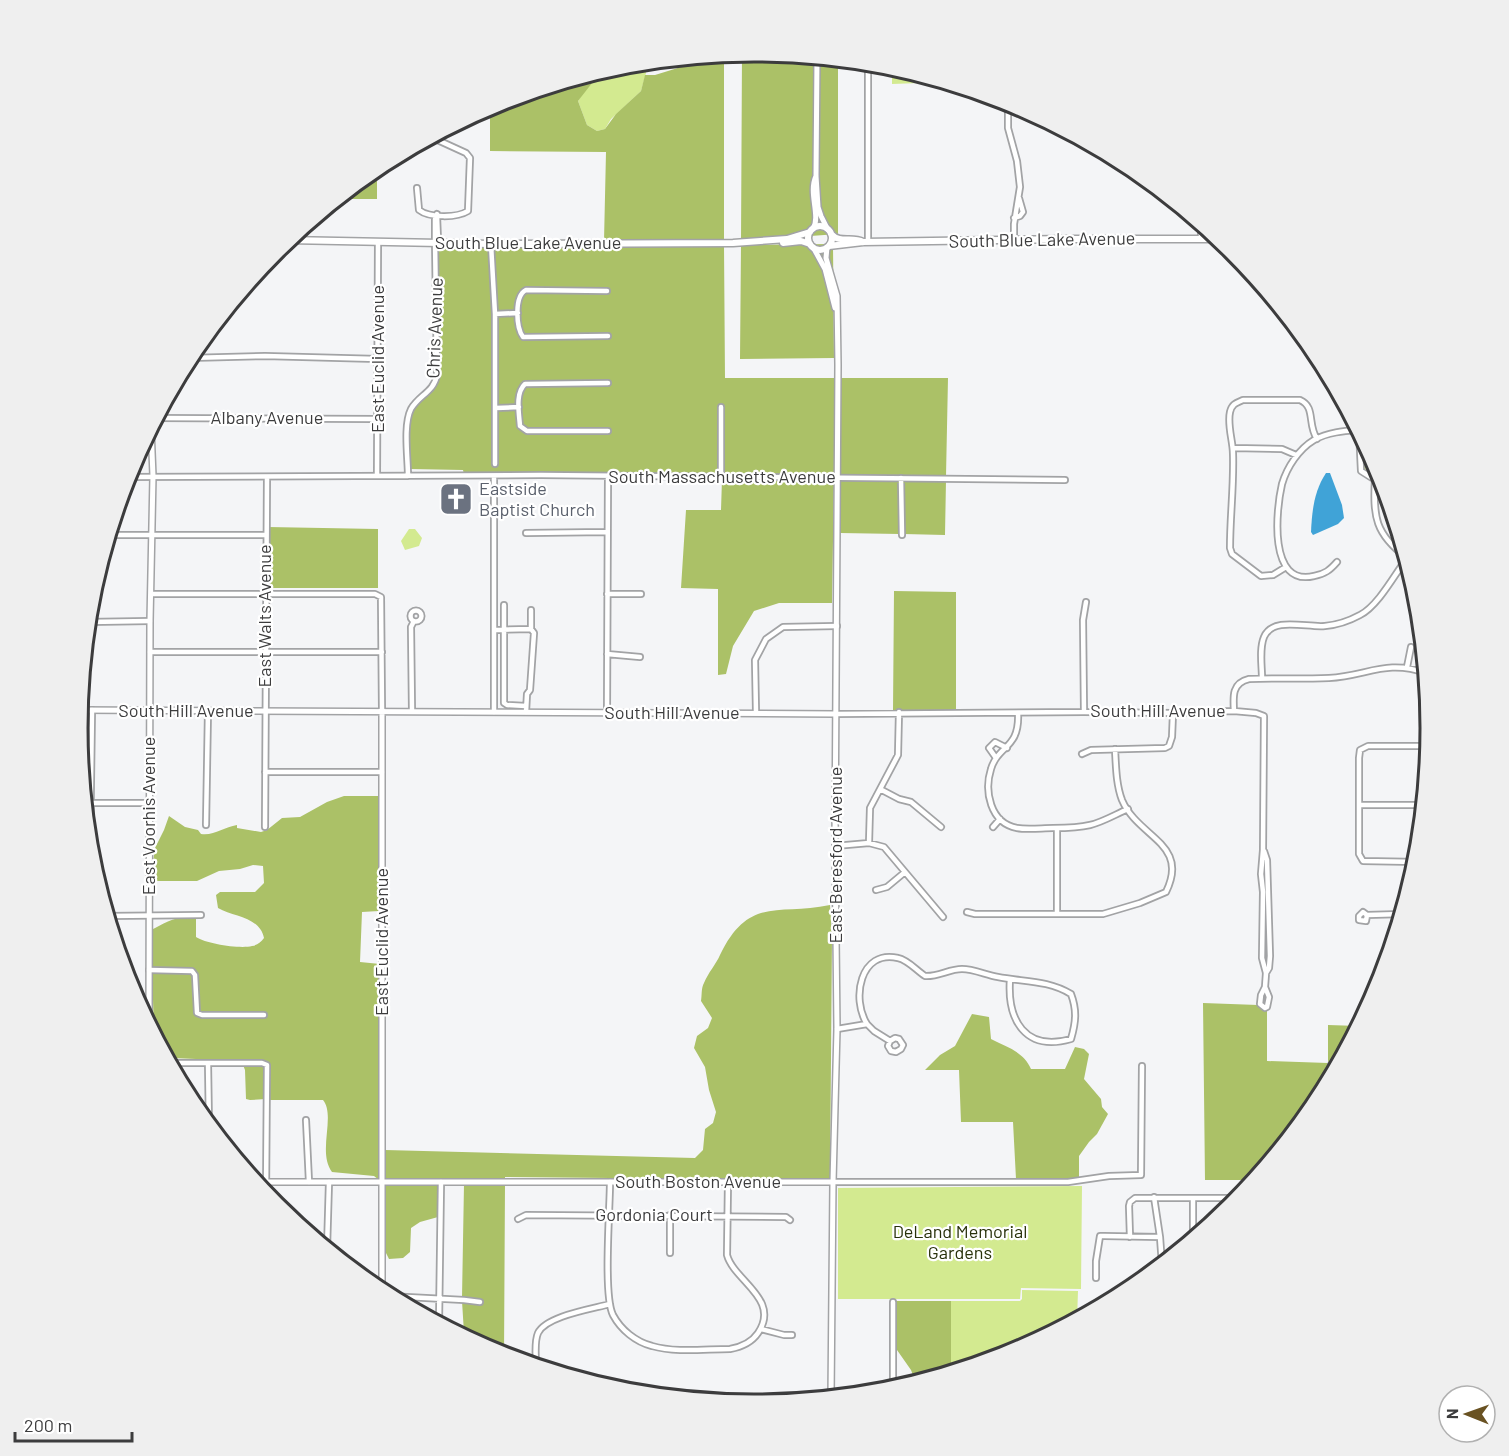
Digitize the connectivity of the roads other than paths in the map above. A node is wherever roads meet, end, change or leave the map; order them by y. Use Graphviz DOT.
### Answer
graph roads {
  1 [pos="817,65"];
  2 [pos="868,71"];
  3 [pos="1008,111"];
  4 [pos="440,141"];
  5 [pos="816,176"];
  6 [pos="417,188"];
  7 [pos="437,215"];
  8 [pos="811,230"];
  9 [pos="829,231"];
  10 [pos="1201,234"];
  11 [pos="1201,239"];
  12 [pos="1207,239"];
  13 [pos="301,240"];
  14 [pos="1014,240"];
  15 [pos="768,241"];
  16 [pos="378,242"];
  17 [pos="436,242"];
  18 [pos="866,242"];
  19 [pos="492,244"];
  20 [pos="811,246"];
  21 [pos="828,247"];
  22 [pos="607,291"];
  23 [pos="518,313"];
  24 [pos="837,313"];
  25 [pos="495,314"];
  26 [pos="608,336"];
  27 [pos="200,358"];
  28 [pos="378,359"];
  29 [pos="608,383"];
  30 [pos="519,407"];
  31 [pos="721,407"];
  32 [pos="496,408"];
  33 [pos="165,418"];
  34 [pos="377,419"];
  35 [pos="608,431"];
  36 [pos="1351,431"];
  37 [pos="1317,439"];
  38 [pos="152,445"];
  39 [pos="1233,448"];
  40 [pos="1360,451"];
  41 [pos="1296,454"];
  42 [pos="495,464"];
  43 [pos="377,476"];
  44 [pos="408,476"];
  45 [pos="494,476"];
  46 [pos="608,476"];
  47 [pos="137,477"];
  48 [pos="153,477"];
  49 [pos="267,477"];
  50 [pos="721,477"];
  51 [pos="838,477"];
  52 [pos="1372,477"];
  53 [pos="901,478"];
  54 [pos="1065,480"];
  55 [pos="1375,485"];
  56 [pos="607,532"];
  57 [pos="526,533"];
  58 [pos="117,535"];
  59 [pos="152,535"];
  60 [pos="266,535"];
  61 [pos="902,535"];
  62 [pos="1397,551"];
  63 [pos="1337,562"];
  64 [pos="1286,567"];
  65 [pos="1401,567"];
  66 [pos="152,594"];
  67 [pos="266,594"];
  68 [pos="607,594"];
  69 [pos="641,594"];
  70 [pos="1086,602"];
  71 [pos="504,605"];
  72 [pos="531,610"];
  73 [pos="150,621"];
  74 [pos="414,621"];
  75 [pos="97,622"];
  76 [pos="837,626"];
  77 [pos="531,629"];
  78 [pos="494,630"];
  79 [pos="504,630"];
  80 [pos="1411,647"];
  81 [pos="150,652"];
  82 [pos="264,652"];
  83 [pos="382,652"];
  84 [pos="607,654"];
  85 [pos="640,657"];
  86 [pos="1407,668"];
  87 [pos="1418,671"];
  88 [pos="1262,678"];
  89 [pos="526,709"];
  90 [pos="88,710"];
  91 [pos="92,710"];
  92 [pos="382,710"];
  93 [pos="150,711"];
  94 [pos="208,711"];
  95 [pos="265,711"];
  96 [pos="412,711"];
  97 [pos="1234,711"];
  98 [pos="494,712"];
  99 [pos="756,712"];
  100 [pos="899,712"];
  101 [pos="1084,712"];
  102 [pos="1018,713"];
  103 [pos="1173,713"];
  104 [pos="607,714"];
  105 [pos="836,714"];
  106 [pos="1421,746"];
  107 [pos="1007,748"];
  108 [pos="1115,749"];
  109 [pos="1082,754"];
  110 [pos="996,758"];
  111 [pos="265,772"];
  112 [pos="382,772"];
  113 [pos="880,789"];
  114 [pos="91,790"];
  115 [pos="93,803"];
  116 [pos="150,803"];
  117 [pos="1416,805"];
  118 [pos="1359,806"];
  119 [pos="1128,808"];
  120 [pos="1000,819"];
  121 [pos="206,825"];
  122 [pos="941,826"];
  123 [pos="265,827"];
  124 [pos="993,827"];
  125 [pos="1058,828"];
  126 [pos="869,843"];
  127 [pos="835,846"];
  128 [pos="1407,862"];
  129 [pos="905,872"];
  130 [pos="876,890"];
  131 [pos="1266,890"];
  132 [pos="967,912"];
  133 [pos="1057,914"];
  134 [pos="1394,914"];
  135 [pos="149,915"];
  136 [pos="201,915"];
  137 [pos="1367,915"];
  138 [pos="115,916"];
  139 [pos="943,917"];
  140 [pos="1262,942"];
  141 [pos="1269,942"];
  142 [pos="149,970"];
  143 [pos="1266,973"];
  144 [pos="1010,979"];
  145 [pos="1265,987"];
  146 [pos="149,1005"];
  147 [pos="264,1015"];
  148 [pos="867,1024"];
  149 [pos="837,1029"];
  150 [pos="890,1041"];
  151 [pos="178,1063"];
  152 [pos="208,1063"];
  153 [pos="1142,1065"];
  154 [pos="209,1110"];
  155 [pos="306,1120"];
  156 [pos="267,1182"];
  157 [pos="309,1182"];
  158 [pos="329,1182"];
  159 [pos="383,1182"];
  160 [pos="441,1182"];
  161 [pos="610,1182"];
  162 [pos="728,1182"];
  163 [pos="833,1182"];
  164 [pos="1154,1197"];
  165 [pos="1227,1198"];
  166 [pos="1193,1199"];
  167 [pos="610,1214"];
  168 [pos="670,1215"];
  169 [pos="727,1215"];
  170 [pos="518,1219"];
  171 [pos="790,1220"];
  172 [pos="1193,1230"];
  173 [pos="1130,1237"];
  174 [pos="1160,1237"];
  175 [pos="327,1239"];
  176 [pos="670,1253"];
  177 [pos="1161,1256"];
  178 [pos="1096,1278"];
  179 [pos="382,1281"];
  180 [pos="408,1297"];
  181 [pos="440,1298"];
  182 [pos="480,1302"];
  183 [pos="893,1302"];
  184 [pos="610,1304"];
  185 [pos="439,1315"];
  186 [pos="761,1329"];
  187 [pos="792,1335"];
  188 [pos="536,1358"];
  189 [pos="893,1380"];
  190 [pos="831,1390"];
  1 -- 5 [label="street"];
  2 -- 18 [label="street"];
  3 -- 14 [label="street"];
  4 -- 7 [label="street"];
  5 -- 8 [label="street"];
  5 -- 9 [label="street"];
  6 -- 7 [label="street"];
  7 -- 17 [label="street, Chris Avenue"];
  8 -- 9 [label="main road"];
  8 -- 15 [label="main road, South Blue Lake Avenue"];
  8 -- 20 [label="main road"];
  9 -- 18 [label="main road, South Blue Lake Avenue"];
  9 -- 21 [label="main road"];
  10 -- 11 [label="street"];
  11 -- 12 [label="main road, South Blue Lake Avenue"];
  11 -- 14 [label="main road, South Blue Lake Avenue"];
  13 -- 16 [label="main road, South Blue Lake Avenue"];
  14 -- 18 [label="main road, South Blue Lake Avenue"];
  15 -- 19 [label="main road, South Blue Lake Avenue"];
  15 -- 20 [label="main road, South Blue Lake Avenue"];
  16 -- 17 [label="main road, South Blue Lake Avenue"];
  16 -- 28 [label="street, East Euclid Avenue"];
  17 -- 19 [label="main road, South Blue Lake Avenue"];
  17 -- 44 [label="street, Chris Avenue"];
  18 -- 21 [label="main road, South Blue Lake Avenue"];
  19 -- 25 [label="street"];
  20 -- 21 [label="main road"];
  20 -- 24 [label="street, East Beresford Avenue"];
  21 -- 24 [label="street, East Beresford Avenue"];
  22 -- 23 [label="street"];
  23 -- 25 [label="street"];
  23 -- 26 [label="street"];
  24 -- 51 [label="street, East Beresford Avenue"];
  25 -- 32 [label="street"];
  27 -- 28 [label="street"];
  28 -- 34 [label="street, East Euclid Avenue"];
  29 -- 30 [label="street"];
  30 -- 32 [label="street"];
  30 -- 35 [label="street"];
  31 -- 50 [label="street"];
  32 -- 42 [label="street"];
  33 -- 34 [label="street, Albany Avenue"];
  34 -- 43 [label="street, East Euclid Avenue"];
  36 -- 37 [label="street"];
  37 -- 39 [label="street"];
  37 -- 41 [label="street"];
  38 -- 48 [label="street, East Voorhis Avenue"];
  39 -- 41 [label="street"];
  39 -- 64 [label="street"];
  40 -- 52 [label="street"];
  41 -- 64 [label="street"];
  43 -- 44 [label="street, South Massachusetts Avenue"];
  43 -- 49 [label="street, South Massachusetts Avenue"];
  44 -- 45 [label="street, South Massachusetts Avenue"];
  45 -- 46 [label="street, South Massachusetts Avenue"];
  45 -- 78 [label="street"];
  46 -- 50 [label="street, South Massachusetts Avenue"];
  46 -- 56 [label="street"];
  47 -- 48 [label="street, South Massachusetts Avenue"];
  48 -- 49 [label="street, South Massachusetts Avenue"];
  48 -- 59 [label="street, East Voorhis Avenue"];
  49 -- 60 [label="street, East Walts Avenue"];
  50 -- 51 [label="street, South Massachusetts Avenue"];
  51 -- 53 [label="street, South Massachusetts Avenue"];
  51 -- 76 [label="street, East Beresford Avenue"];
  53 -- 54 [label="street, South Massachusetts Avenue"];
  53 -- 61 [label="street"];
  55 -- 62 [label="street"];
  56 -- 57 [label="street"];
  56 -- 68 [label="street"];
  58 -- 59 [label="street"];
  59 -- 60 [label="street"];
  59 -- 66 [label="street, East Voorhis Avenue"];
  60 -- 67 [label="street, East Walts Avenue"];
  63 -- 64 [label="street"];
  65 -- 88 [label="street"];
  66 -- 67 [label="street"];
  66 -- 73 [label="street, East Voorhis Avenue"];
  67 -- 82 [label="street, East Walts Avenue"];
  67 -- 83 [label="street, East Euclid Avenue"];
  68 -- 69 [label="street"];
  68 -- 84 [label="street"];
  70 -- 101 [label="street"];
  71 -- 79 [label="street"];
  72 -- 77 [label="street"];
  73 -- 75 [label="street"];
  73 -- 81 [label="street, East Voorhis Avenue"];
  74 -- 96 [label="street"];
  76 -- 99 [label="street"];
  76 -- 105 [label="street, East Beresford Avenue"];
  77 -- 79 [label="street"];
  77 -- 89 [label="street"];
  78 -- 79 [label="street"];
  78 -- 98 [label="street"];
  79 -- 89 [label="street"];
  80 -- 86 [label="street"];
  81 -- 82 [label="street"];
  81 -- 93 [label="street, East Voorhis Avenue"];
  82 -- 83 [label="street"];
  82 -- 95 [label="street, East Walts Avenue"];
  83 -- 92 [label="street, East Euclid Avenue"];
  84 -- 85 [label="street"];
  84 -- 104 [label="street"];
  86 -- 87 [label="street"];
  86 -- 88 [label="street"];
  88 -- 97 [label="street"];
  89 -- 98 [label="street, South Hill Avenue"];
  89 -- 104 [label="street, South Hill Avenue"];
  90 -- 91 [label="street, South Hill Avenue"];
  91 -- 93 [label="street, South Hill Avenue"];
  91 -- 114 [label="street"];
  92 -- 95 [label="street, South Hill Avenue"];
  92 -- 96 [label="street, South Hill Avenue"];
  92 -- 112 [label="street, East Euclid Avenue"];
  93 -- 94 [label="street, South Hill Avenue"];
  93 -- 116 [label="street, East Voorhis Avenue"];
  94 -- 95 [label="street, South Hill Avenue"];
  94 -- 121 [label="street"];
  95 -- 111 [label="street, East Walts Avenue"];
  96 -- 98 [label="street, South Hill Avenue"];
  97 -- 103 [label="street, South Hill Avenue"];
  97 -- 131 [label="street, South Hill Avenue"];
  99 -- 104 [label="street, South Hill Avenue"];
  99 -- 105 [label="street, South Hill Avenue"];
  100 -- 102 [label="street, South Hill Avenue"];
  100 -- 105 [label="street, South Hill Avenue"];
  100 -- 113 [label="street"];
  101 -- 102 [label="street, South Hill Avenue"];
  101 -- 103 [label="street, South Hill Avenue"];
  102 -- 107 [label="street"];
  103 -- 108 [label="street"];
  105 -- 127 [label="street, East Beresford Avenue"];
  106 -- 118 [label="street"];
  107 -- 110 [label="street"];
  107 -- 110 [label="street"];
  108 -- 109 [label="street"];
  108 -- 119 [label="street"];
  110 -- 120 [label="street"];
  111 -- 112 [label="street"];
  111 -- 123 [label="street, East Walts Avenue"];
  112 -- 159 [label="street, East Euclid Avenue"];
  113 -- 122 [label="street"];
  113 -- 126 [label="street"];
  115 -- 116 [label="street"];
  116 -- 135 [label="street, East Voorhis Avenue"];
  117 -- 118 [label="street"];
  118 -- 128 [label="street"];
  119 -- 125 [label="street"];
  119 -- 133 [label="street"];
  120 -- 124 [label="street"];
  120 -- 125 [label="street"];
  125 -- 133 [label="street"];
  126 -- 127 [label="street"];
  126 -- 129 [label="street"];
  127 -- 149 [label="street, East Beresford Avenue"];
  129 -- 130 [label="street"];
  129 -- 139 [label="street"];
  131 -- 140 [label="street"];
  131 -- 141 [label="street"];
  132 -- 133 [label="street"];
  134 -- 137 [label="street"];
  135 -- 136 [label="street"];
  135 -- 138 [label="street"];
  135 -- 142 [label="street, East Voorhis Avenue"];
  140 -- 141 [label="street"];
  140 -- 143 [label="street"];
  141 -- 143 [label="street"];
  142 -- 146 [label="street, East Voorhis Avenue"];
  142 -- 147 [label="street"];
  143 -- 145 [label="street"];
  144 -- 144 [label="street"];
  144 -- 148 [label="street"];
  148 -- 149 [label="street"];
  148 -- 150 [label="street"];
  149 -- 163 [label="street, East Beresford Avenue"];
  151 -- 152 [label="street"];
  152 -- 154 [label="street"];
  152 -- 156 [label="street"];
  153 -- 163 [label="street, South Boston Avenue"];
  155 -- 157 [label="street"];
  156 -- 157 [label="street, South Boston Avenue"];
  157 -- 158 [label="street, South Boston Avenue"];
  158 -- 159 [label="street, South Boston Avenue"];
  158 -- 175 [label="street"];
  159 -- 160 [label="street, South Boston Avenue"];
  159 -- 179 [label="street, East Euclid Avenue"];
  160 -- 161 [label="street, South Boston Avenue"];
  160 -- 181 [label="street"];
  161 -- 162 [label="street, South Boston Avenue"];
  161 -- 167 [label="street"];
  162 -- 163 [label="street, South Boston Avenue"];
  162 -- 169 [label="street"];
  163 -- 190 [label="street, East Beresford Avenue"];
  164 -- 166 [label="street"];
  164 -- 173 [label="street"];
  164 -- 174 [label="street"];
  165 -- 166 [label="street"];
  166 -- 172 [label="street"];
  167 -- 168 [label="street, Gordonia Court"];
  167 -- 170 [label="street, Gordonia Court"];
  167 -- 184 [label="street"];
  168 -- 169 [label="street, Gordonia Court"];
  168 -- 176 [label="street"];
  169 -- 171 [label="street, Gordonia Court"];
  169 -- 186 [label="street"];
  173 -- 174 [label="street"];
  173 -- 178 [label="street"];
  174 -- 177 [label="street"];
  180 -- 181 [label="street"];
  181 -- 182 [label="street"];
  181 -- 185 [label="street"];
  183 -- 189 [label="street"];
  184 -- 186 [label="street"];
  184 -- 188 [label="street"];
  186 -- 187 [label="street"];
}
